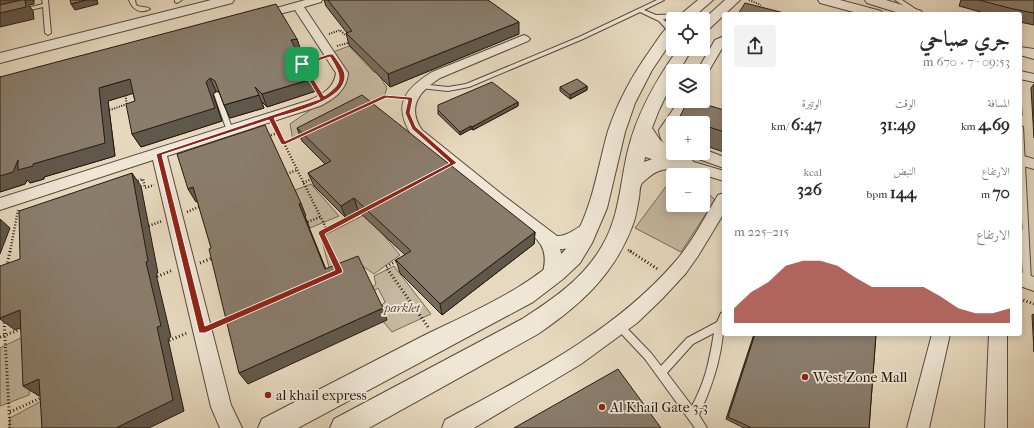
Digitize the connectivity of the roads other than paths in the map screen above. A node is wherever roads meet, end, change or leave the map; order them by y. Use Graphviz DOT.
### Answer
graph roads {
  1 [pos="132,0"];
  2 [pos="179,0"];
  3 [pos="227,0"];
  4 [pos="317,0"];
  5 [pos="661,0"];
  6 [pos="706,0"];
  7 [pos="733,0"];
  8 [pos="826,0"];
  9 [pos="843,0"];
  10 [pos="872,0"];
  11 [pos="898,0"];
  12 [pos="45,3"];
  13 [pos="298,5"];
  14 [pos="147,9"];
  15 [pos="640,10"];
  16 [pos="15,12"];
  17 [pos="692,12"];
  18 [pos="869,12"];
  19 [pos="880,12"];
  20 [pos="910,12"];
  21 [pos="917,12"];
  22 [pos="655,16"];
  23 [pos="248,18"];
  24 [pos="666,18"];
  25 [pos="710,21"];
  26 [pos="666,23"];
  27 [pos="48,33"];
  28 [pos="524,39"];
  29 [pos="666,41"];
  30 [pos="722,41"];
  31 [pos="1022,41"];
  32 [pos="1034,44"];
  33 [pos="0,45"];
  34 [pos="1022,51"];
  35 [pos="1034,54"];
  36 [pos="681,56"];
  37 [pos="0,58"];
  38 [pos="707,64"];
  39 [pos="1022,75"];
  40 [pos="1034,78"];
  41 [pos="420,86"];
  42 [pos="217,94"];
  43 [pos="687,108"];
  44 [pos="695,114"];
  45 [pos="643,128"];
  46 [pos="618,129"];
  47 [pos="230,130"];
  48 [pos="1022,140"];
  49 [pos="666,149"];
  50 [pos="637,150"];
  51 [pos="159,154"];
  52 [pos="666,156"];
  53 [pos="678,160"];
  54 [pos="696,160"];
  55 [pos="705,160"];
  56 [pos="1025,161"];
  57 [pos="722,163"];
  58 [pos="722,175"];
  59 [pos="631,184"];
  60 [pos="722,202"];
  61 [pos="0,204"];
  62 [pos="590,228"];
  63 [pos="543,235"];
  64 [pos="550,278"];
  65 [pos="1027,282"];
  66 [pos="722,320"];
  67 [pos="619,326"];
  68 [pos="941,336"];
  69 [pos="998,336"];
  70 [pos="661,373"];
  71 [pos="221,407"];
  72 [pos="692,415"];
  73 [pos="217,428"];
  74 [pos="231,428"];
  75 [pos="271,428"];
  76 [pos="343,428"];
  77 [pos="453,428"];
  78 [pos="702,428"];
  79 [pos="918,428"];
  80 [pos="996,428"];
  1 -- 14 [label="lane"];
  2 -- 14 [label="street"];
  3 -- 37 [label="street"];
  4 -- 13 [label="street"];
  5 -- 15 [label="lane"];
  6 -- 17 [label="street"];
  7 -- 25 [label="street"];
  8 -- 18 [label="street"];
  9 -- 19 [label="street"];
  10 -- 20 [label="street"];
  11 -- 21 [label="lane"];
  12 -- 16 [label="lane"];
  12 -- 27 [label="lane"];
  13 -- 23 [label="street"];
  13 -- 47 [label="street"];
  14 -- 27 [label="street"];
  15 -- 22 [label="lane"];
  15 -- 41 [label="lane"];
  22 -- 24 [label="lane"];
  22 -- 26 [label="lane"];
  27 -- 33 [label="street"];
  28 -- 41 [label="street"];
  29 -- 46 [label="street"];
  30 -- 38 [label="street"];
  31 -- 32 [label="street"];
  34 -- 35 [label="street"];
  36 -- 45 [label="street"];
  39 -- 40 [label="street"];
  41 -- 63 [label="street"];
  42 -- 47 [label="lane"];
  43 -- 44 [label="street"];
  45 -- 49 [label="street"];
  45 -- 50 [label="street"];
  46 -- 50 [label="street"];
  46 -- 62 [label="street"];
  47 -- 51 [label="street"];
  48 -- 56 [label="lane"];
  50 -- 52 [label="street"];
  50 -- 59 [label="street"];
  51 -- 61 [label="street"];
  51 -- 71 [label="street"];
  53 -- 59 [label="street"];
  54 -- 58 [label="street"];
  55 -- 57 [label="street"];
  56 -- 65 [label="lane"];
  59 -- 76 [label="street"];
  60 -- 67 [label="street"];
  62 -- 63 [label="street"];
  62 -- 64 [label="street"];
  63 -- 64 [label="street"];
  64 -- 75 [label="street"];
  66 -- 70 [label="lane"];
  66 -- 72 [label="lane"];
  67 -- 70 [label="lane"];
  67 -- 77 [label="street"];
  68 -- 79 [label="street"];
  69 -- 80 [label="street"];
  70 -- 72 [label="lane"];
  71 -- 73 [label="street"];
  71 -- 74 [label="street"];
  72 -- 78 [label="lane"];
}
